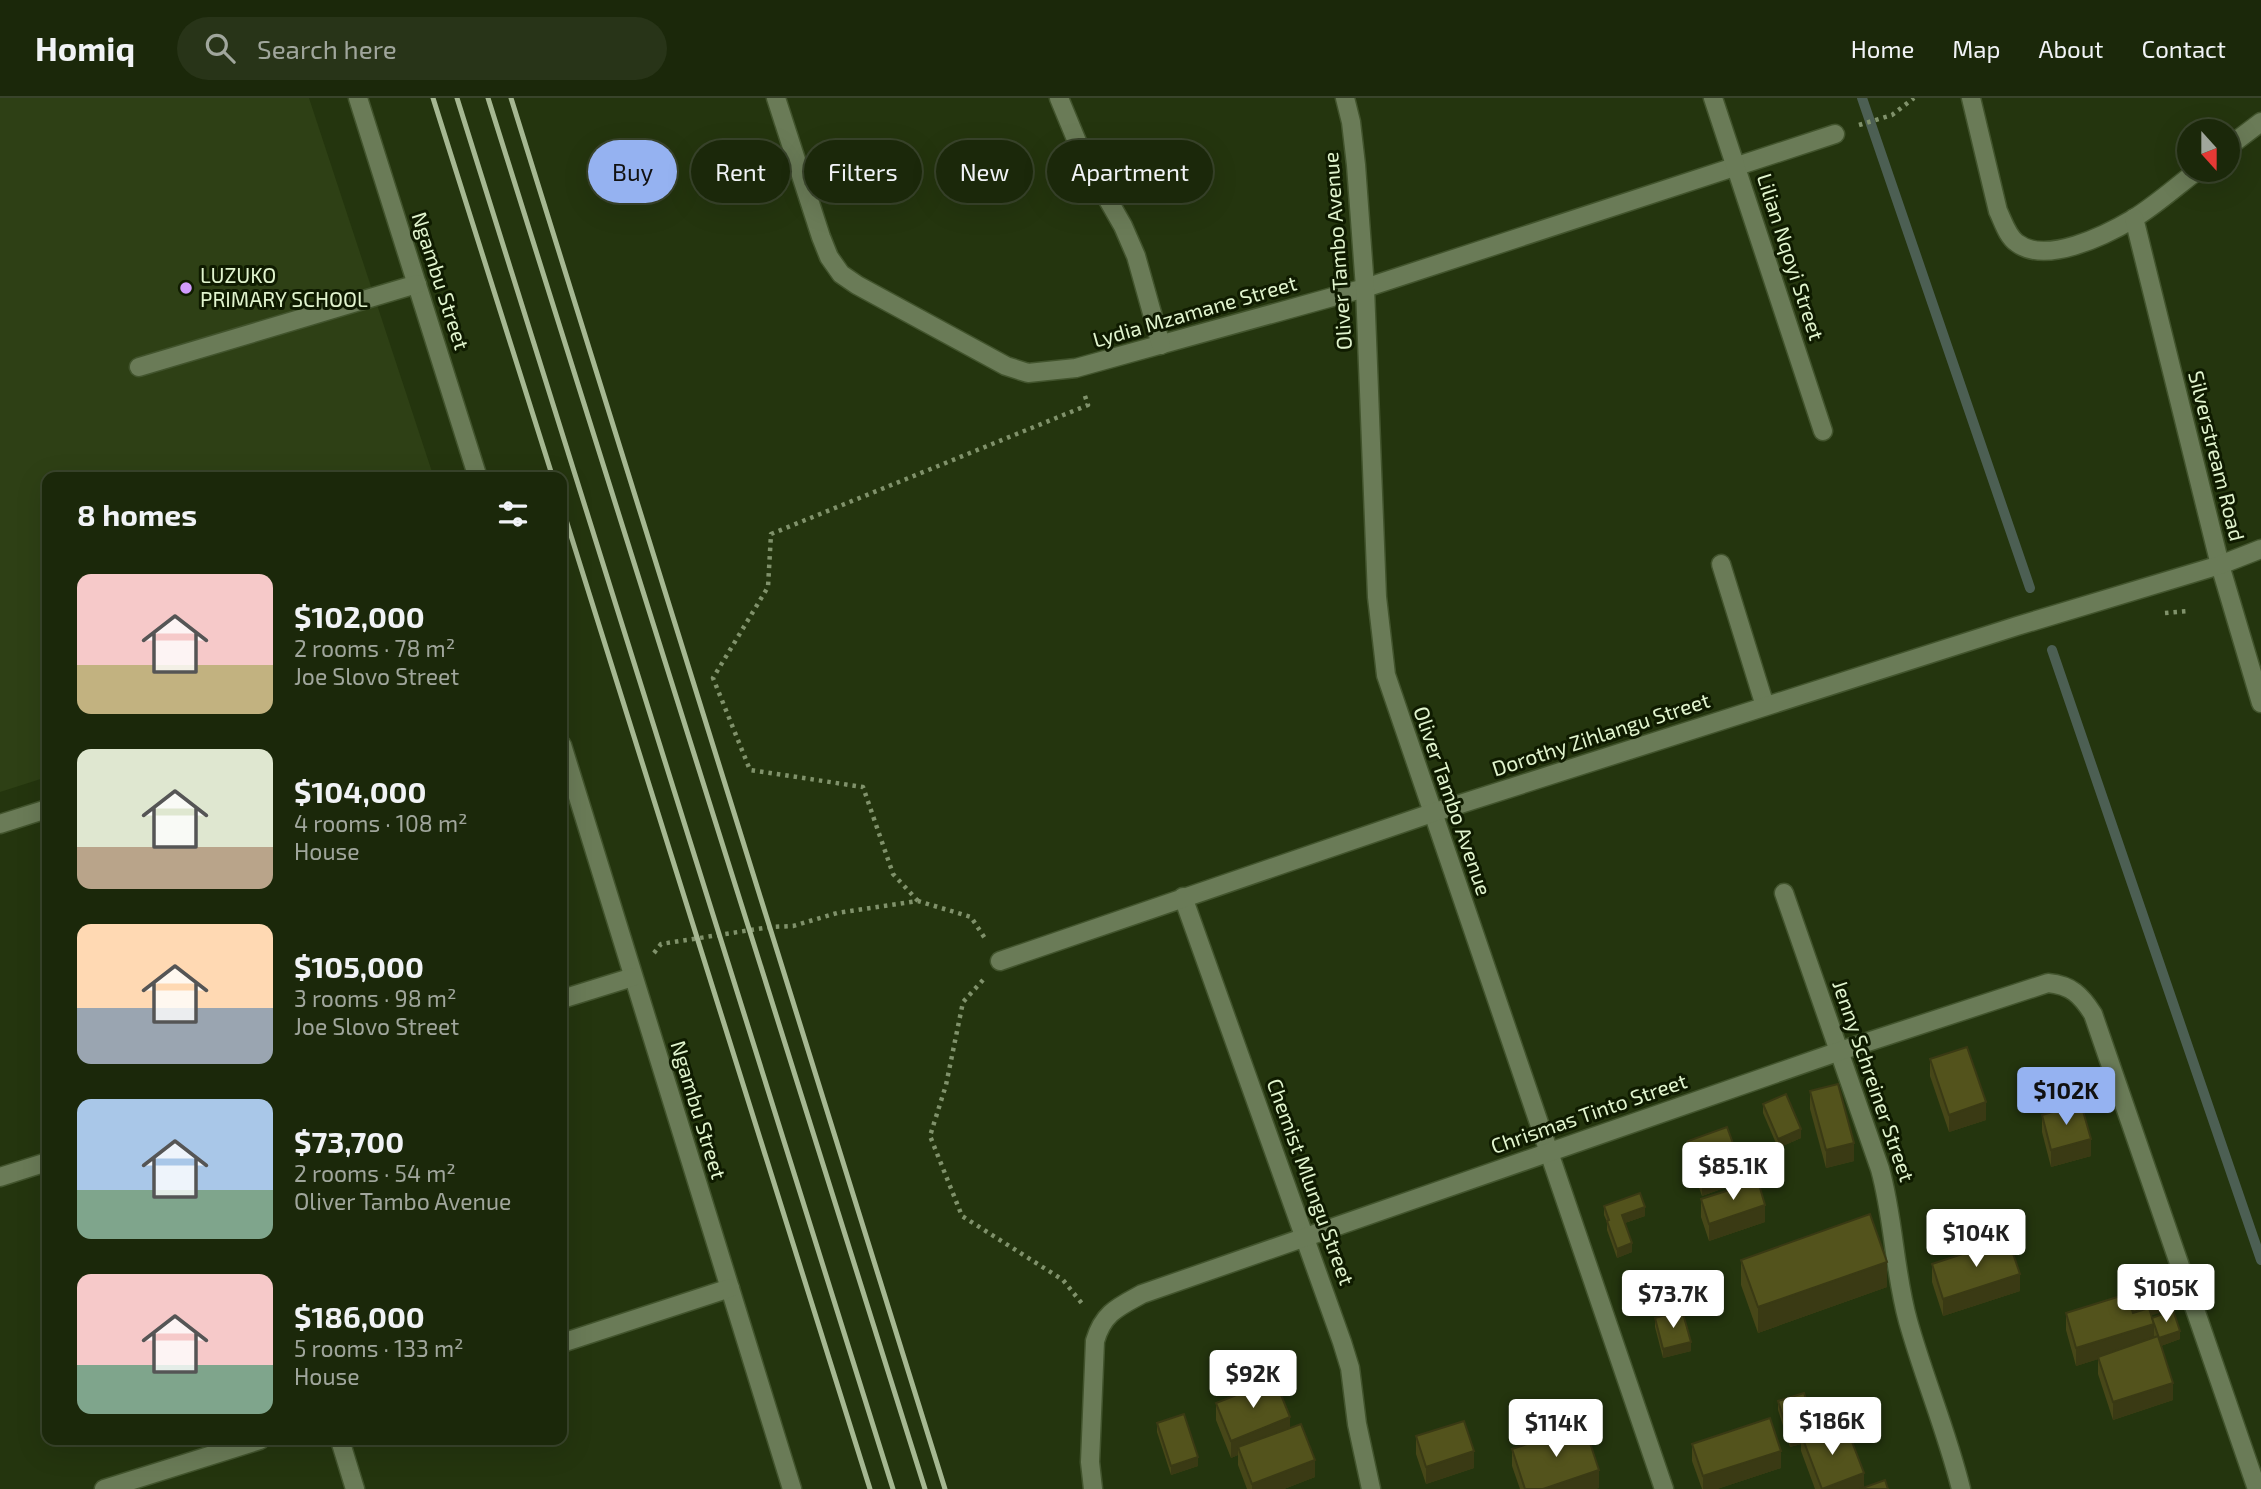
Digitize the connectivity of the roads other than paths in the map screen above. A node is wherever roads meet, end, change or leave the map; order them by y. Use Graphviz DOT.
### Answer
graph roads {
  1 [pos="358,98"];
  2 [pos="776,98"];
  3 [pos="1059,98"];
  4 [pos="1345,98"];
  5 [pos="1713,98"];
  6 [pos="1971,98"];
  7 [pos="2261,122"];
  8 [pos="1843,131"];
  9 [pos="2240,138"];
  10 [pos="1736,166"];
  11 [pos="2182,182"];
  12 [pos="2134,218"];
  13 [pos="417,284"];
  14 [pos="1365,288"];
  15 [pos="1161,345"];
  16 [pos="139,367"];
  17 [pos="1823,431"];
  18 [pos="476,472"];
  19 [pos="2261,549"];
  20 [pos="1721,564"];
  21 [pos="2220,565"];
  22 [pos="2261,703"];
  23 [pos="1765,706"];
  24 [pos="567,761"];
  25 [pos="42,811"];
  26 [pos="1432,813"];
  27 [pos="0,824"];
  28 [pos="1784,893"];
  29 [pos="1183,897"];
  30 [pos="1000,961"];
  31 [pos="633,977"];
  32 [pos="567,997"];
  33 [pos="1840,1051"];
  34 [pos="1548,1153"];
  35 [pos="42,1164"];
  36 [pos="0,1177"];
  37 [pos="1305,1236"];
  38 [pos="730,1288"];
  39 [pos="567,1341"];
  40 [pos="244,1445"];
  41 [pos="342,1445"];
  42 [pos="104,1489"];
  43 [pos="355,1489"];
  44 [pos="792,1489"];
  45 [pos="1093,1489"];
  46 [pos="1371,1489"];
  47 [pos="1664,1489"];
  48 [pos="1961,1489"];
  49 [pos="2257,1489"];
  1 -- 13 [label="street, Ngambu Street"];
  2 -- 15 [label="street, Lydia Mzamane Street"];
  3 -- 15 [label="street"];
  4 -- 14 [label="street, Oliver Tambo Avenue"];
  5 -- 10 [label="street, Lilian Nqoyi Street"];
  6 -- 12 [label="street"];
  7 -- 9 [label="street"];
  8 -- 10 [label="street, Lydia Mzamane Street"];
  10 -- 14 [label="street, Lydia Mzamane Street"];
  10 -- 17 [label="street, Lilian Nqoyi Street"];
  11 -- 12 [label="street"];
  12 -- 21 [label="street, Silverstream Road"];
  13 -- 16 [label="street"];
  13 -- 18 [label="street, Ngambu Street"];
  14 -- 15 [label="street, Lydia Mzamane Street"];
  14 -- 26 [label="street, Oliver Tambo Avenue"];
  19 -- 21 [label="street, Dorothy Zihlangu Street"];
  20 -- 23 [label="street"];
  21 -- 22 [label="street, Silverstream Road"];
  21 -- 23 [label="street, Dorothy Zihlangu Street"];
  23 -- 26 [label="street, Dorothy Zihlangu Street"];
  24 -- 31 [label="street, Ngambu Street"];
  25 -- 27 [label="street"];
  26 -- 29 [label="street, Dorothy Zihlangu Street"];
  26 -- 34 [label="street, Oliver Tambo Avenue"];
  28 -- 33 [label="street, Jenny Schreiner Street"];
  29 -- 30 [label="street, Dorothy Zihlangu Street"];
  29 -- 37 [label="street, Chemist Mlungu Street"];
  31 -- 32 [label="street"];
  31 -- 38 [label="street, Ngambu Street"];
  33 -- 34 [label="street, Chrismas Tinto Street"];
  33 -- 48 [label="street, Jenny Schreiner Street"];
  33 -- 49 [label="street, Chrismas Tinto Street"];
  34 -- 37 [label="street, Chrismas Tinto Street"];
  34 -- 47 [label="street, Oliver Tambo Avenue"];
  35 -- 36 [label="street"];
  37 -- 45 [label="street, Chrismas Tinto Street"];
  37 -- 46 [label="street, Chemist Mlungu Street"];
  38 -- 39 [label="street"];
  38 -- 44 [label="street, Ngambu Street"];
  40 -- 42 [label="street"];
  41 -- 43 [label="street"];
}
